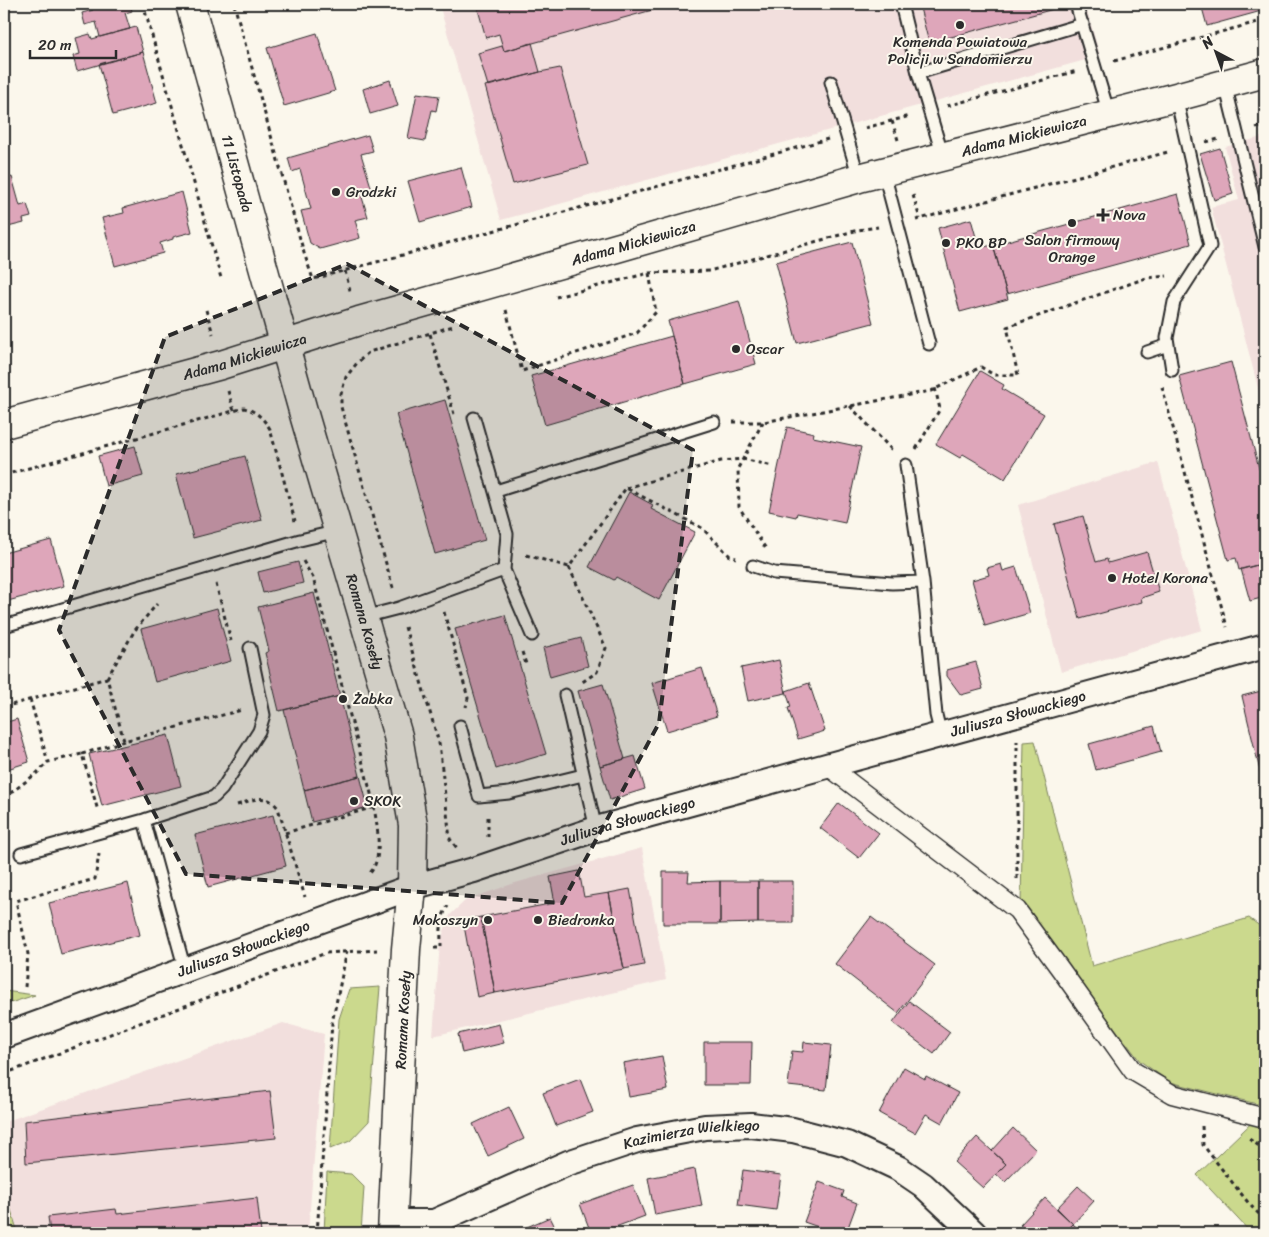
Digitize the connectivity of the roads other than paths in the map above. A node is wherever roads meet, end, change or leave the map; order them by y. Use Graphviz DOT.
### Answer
graph roads {
  1 [pos="190,4"];
  2 [pos="901,4"];
  3 [pos="1076,4"];
  4 [pos="1083,24"];
  5 [pos="918,72"];
  6 [pos="1265,73"];
  7 [pos="831,82"];
  8 [pos="1225,84"];
  9 [pos="1176,97"];
  10 [pos="1109,114"];
  11 [pos="942,157"];
  12 [pos="872,176"];
  13 [pos="1265,247"];
  14 [pos="929,344"];
  15 [pos="285,345"];
  16 [pos="1168,345"];
  17 [pos="1147,352"];
  18 [pos="1172,370"];
  19 [pos="474,418"];
  20 [pos="714,422"];
  21 [pos="4,424"];
  22 [pos="906,465"];
  23 [pos="496,491"];
  24 [pos="338,531"];
  25 [pos="753,566"];
  26 [pos="504,570"];
  27 [pos="923,582"];
  28 [pos="363,617"];
  29 [pos="4,626"];
  30 [pos="532,635"];
  31 [pos="1265,646"];
  32 [pos="250,648"];
  33 [pos="565,695"];
  34 [pos="460,726"];
  35 [pos="941,736"];
  36 [pos="828,766"];
  37 [pos="583,775"];
  38 [pos="144,820"];
  39 [pos="596,830"];
  40 [pos="21,854"];
  41 [pos="412,887"];
  42 [pos="185,970"];
  43 [pos="4,1036"];
  44 [pos="1265,1118"];
  45 [pos="392,1228"];
  46 [pos="974,1233"];
  1 -- 15 [label="street, 11 Listopada"];
  2 -- 5 [label="lane"];
  3 -- 4 [label="lane"];
  4 -- 5 [label="lane"];
  4 -- 10 [label="lane"];
  5 -- 11 [label="lane"];
  6 -- 8 [label="street, Adama Mickiewicza"];
  7 -- 12 [label="lane"];
  8 -- 9 [label="street, Adama Mickiewicza"];
  8 -- 13 [label="lane"];
  9 -- 10 [label="street, Adama Mickiewicza"];
  9 -- 16 [label="lane"];
  10 -- 11 [label="street, Adama Mickiewicza"];
  11 -- 12 [label="street, Adama Mickiewicza"];
  12 -- 14 [label="lane"];
  12 -- 15 [label="street, Adama Mickiewicza"];
  15 -- 21 [label="street, Adama Mickiewicza"];
  15 -- 24 [label="street, Romana Koseły"];
  16 -- 17 [label="lane"];
  16 -- 18 [label="lane"];
  19 -- 23 [label="lane"];
  20 -- 23 [label="lane"];
  22 -- 27 [label="lane"];
  23 -- 26 [label="lane"];
  24 -- 28 [label="street, Romana Koseły"];
  24 -- 29 [label="lane"];
  25 -- 27 [label="lane"];
  26 -- 28 [label="lane"];
  26 -- 30 [label="lane"];
  27 -- 35 [label="lane"];
  28 -- 41 [label="street, Romana Koseły"];
  31 -- 35 [label="street, Juliusza Słowackiego"];
  32 -- 38 [label="lane"];
  33 -- 37 [label="lane"];
  34 -- 37 [label="lane"];
  35 -- 36 [label="street, Juliusza Słowackiego"];
  36 -- 39 [label="street, Juliusza Słowackiego"];
  36 -- 44 [label="street"];
  37 -- 39 [label="lane"];
  38 -- 40 [label="lane"];
  38 -- 42 [label="lane"];
  39 -- 41 [label="street, Juliusza Słowackiego"];
  41 -- 42 [label="street, Juliusza Słowackiego"];
  41 -- 45 [label="street, Romana Koseły"];
  42 -- 43 [label="street, Juliusza Słowackiego"];
  45 -- 46 [label="street, Kazimierza Wielkiego"];
}
